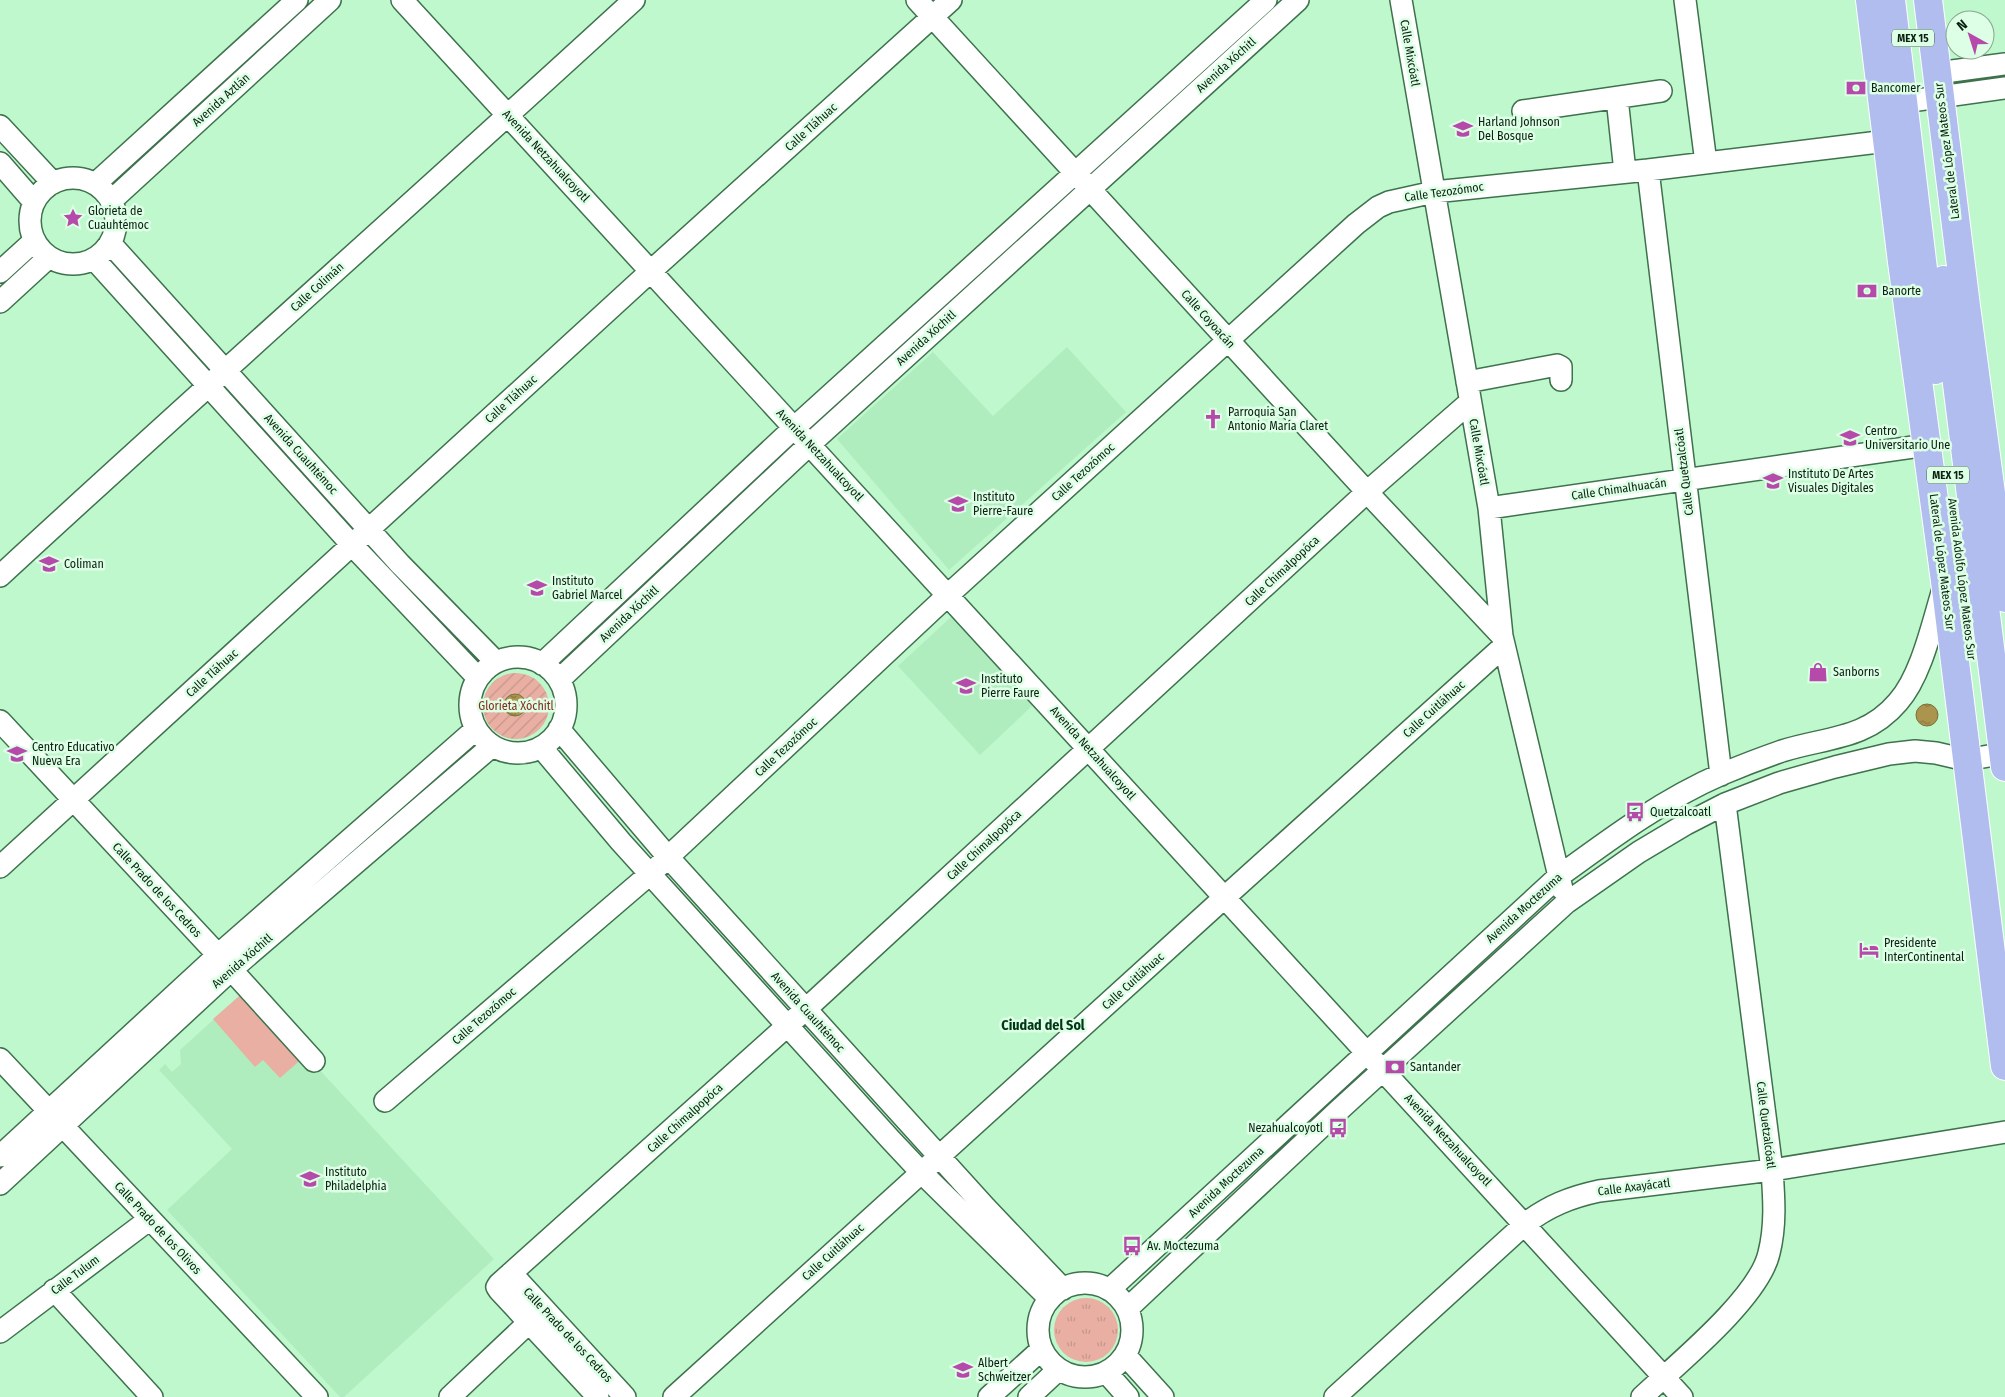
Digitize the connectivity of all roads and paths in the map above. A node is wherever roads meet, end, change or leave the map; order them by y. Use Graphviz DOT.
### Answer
graph roads {
  1 [pos="297,0"];
  2 [pos="330,0"];
  3 [pos="402,0"];
  4 [pos="634,0"];
  5 [pos="917,0"];
  6 [pos="951,0"];
  7 [pos="1266,0"];
  8 [pos="1298,0"];
  9 [pos="1401,0"];
  10 [pos="1685,0"];
  11 [pos="1870,0"];
  12 [pos="1891,0"];
  13 [pos="1908,0"];
  14 [pos="1928,0"];
  15 [pos="932,17"];
  16 [pos="2005,64"];
  17 [pos="2005,88"];
  18 [pos="1660,91"];
  19 [pos="1917,95"];
  20 [pos="1617,98"];
  21 [pos="1523,111"];
  22 [pos="508,116"];
  23 [pos="0,126"];
  24 [pos="1887,140"];
  25 [pos="0,163"];
  26 [pos="1706,163"];
  27 [pos="1648,170"];
  28 [pos="1625,172"];
  29 [pos="1075,173"];
  30 [pos="53,183"];
  31 [pos="95,184"];
  32 [pos="1090,189"];
  33 [pos="1434,192"];
  34 [pos="111,201"];
  35 [pos="34,202"];
  36 [pos="34,240"];
  37 [pos="110,243"];
  38 [pos="49,257"];
  39 [pos="94,259"];
  40 [pos="651,271"];
  41 [pos="0,272"];
  42 [pos="0,302"];
  43 [pos="1228,340"];
  44 [pos="225,370"];
  45 [pos="1561,380"];
  46 [pos="208,385"];
  47 [pos="1469,392"];
  48 [pos="795,427"];
  49 [pos="810,444"];
  50 [pos="1927,446"];
  51 [pos="1685,480"];
  52 [pos="1367,492"];
  53 [pos="1489,508"];
  54 [pos="369,529"];
  55 [pos="352,545"];
  56 [pos="0,576"];
  57 [pos="1945,581"];
  58 [pos="948,595"];
  59 [pos="2005,598"];
  60 [pos="1503,641"];
  61 [pos="496,662"];
  62 [pos="542,664"];
  63 [pos="478,678"];
  64 [pos="559,680"];
  65 [pos="0,721"];
  66 [pos="476,729"];
  67 [pos="559,729"];
  68 [pos="492,746"];
  69 [pos="541,747"];
  70 [pos="1089,748"];
  71 [pos="1993,758"];
  72 [pos="1721,775"];
  73 [pos="73,800"];
  74 [pos="1725,804"];
  75 [pos="668,857"];
  76 [pos="0,867"];
  77 [pos="650,874"];
  78 [pos="1558,877"];
  79 [pos="1225,897"];
  80 [pos="1566,902"];
  81 [pos="2005,919"];
  82 [pos="224,962"];
  83 [pos="806,1009"];
  84 [pos="787,1026"];
  85 [pos="1367,1051"];
  86 [pos="0,1058"];
  87 [pos="314,1060"];
  88 [pos="2005,1066"];
  89 [pos="1384,1070"];
  90 [pos="384,1101"];
  91 [pos="56,1119"];
  92 [pos="2005,1132"];
  93 [pos="0,1156"];
  94 [pos="939,1157"];
  95 [pos="1772,1170"];
  96 [pos="921,1172"];
  97 [pos="0,1184"];
  98 [pos="150,1218"];
  99 [pos="1525,1224"];
  100 [pos="504,1280"];
  101 [pos="54,1290"];
  102 [pos="1110,1290"];
  103 [pos="1057,1294"];
  104 [pos="1127,1309"];
  105 [pos="536,1315"];
  106 [pos="0,1332"];
  107 [pos="1042,1349"];
  108 [pos="1125,1355"];
  109 [pos="1059,1370"];
  110 [pos="1106,1372"];
  111 [pos="1664,1377"];
  112 [pos="152,1397"];
  113 [pos="316,1397"];
  114 [pos="450,1397"];
  115 [pos="598,1397"];
  116 [pos="625,1397"];
  117 [pos="674,1397"];
  118 [pos="989,1397"];
  119 [pos="1029,1397"];
  120 [pos="1128,1397"];
  121 [pos="1163,1397"];
  122 [pos="1335,1397"];
  123 [pos="1642,1397"];
  124 [pos="1682,1397"];
  1 -- 31 [label="street, Avenida Aztlán"];
  2 -- 34 [label="street, Avenida Aztlán"];
  3 -- 22 [label="street, Avenida Netzahualcoyotl"];
  4 -- 22 [label="street, Calle Colimán"];
  5 -- 15 [label="street, Calle Coyoacán"];
  6 -- 15 [label="street, Calle Tláhuac"];
  7 -- 29 [label="street, Avenida Xóchitl"];
  8 -- 32 [label="street, Avenida Xóchitl"];
  9 -- 33 [label="street, Calle Mixcóatl"];
  10 -- 26 [label="street"];
  11 -- 19 [label="main road, Lateral de López Mateos Sur"];
  12 -- 19 [label="main road, Avenida Adolfo López Mateos Sur / MEX 15"];
  13 -- 19 [label="main road, Avenida Adolfo López Mateos Sur / MEX 15"];
  14 -- 19 [label="main road, Lateral de López Mateos Sur"];
  15 -- 29 [label="street, Calle Coyoacán"];
  15 -- 40 [label="street, Calle Tláhuac"];
  16 -- 19 [label="street"];
  17 -- 19 [label="street"];
  18 -- 20 [label="street"];
  19 -- 24 [label="main road, Lateral de López Mateos Sur"];
  19 -- 59 [label="main road, Lateral de López Mateos Sur"];
  19 -- 71 [label="main road, Avenida Adolfo López Mateos Sur / MEX 15"];
  20 -- 21 [label="street"];
  20 -- 28 [label="street"];
  22 -- 40 [label="street, Avenida Netzahualcoyotl"];
  22 -- 44 [label="street, Calle Colimán"];
  23 -- 30 [label="street"];
  24 -- 26 [label="street, Calle Tezozómoc"];
  24 -- 50 [label="main road, Lateral de López Mateos Sur"];
  25 -- 35 [label="street"];
  26 -- 27 [label="street, Calle Tezozómoc"];
  27 -- 28 [label="street, Calle Tezozómoc"];
  27 -- 51 [label="street, Calle Quetzalcóatl"];
  28 -- 33 [label="street, Calle Tezozómoc"];
  29 -- 32 [label="street, Calle Coyoacán"];
  29 -- 48 [label="street, Avenida Xóchitl"];
  30 -- 31 [label="street"];
  30 -- 35 [label="street"];
  31 -- 34 [label="street"];
  32 -- 43 [label="street, Calle Coyoacán"];
  32 -- 49 [label="street, Avenida Xóchitl"];
  33 -- 43 [label="street, Calle Tezozómoc"];
  33 -- 47 [label="street, Calle Mixcóatl"];
  34 -- 37 [label="street"];
  35 -- 36 [label="street"];
  36 -- 38 [label="street"];
  36 -- 41 [label="street"];
  37 -- 39 [label="street"];
  37 -- 44 [label="street, Avenida Cuauhtémoc"];
  38 -- 39 [label="street"];
  38 -- 42 [label="street"];
  39 -- 46 [label="street, Avenida Cuauhtémoc"];
  40 -- 48 [label="street, Avenida Netzahualcoyotl"];
  40 -- 54 [label="street, Calle Tláhuac"];
  43 -- 52 [label="street, Calle Coyoacán"];
  43 -- 58 [label="street, Calle Tezozómoc"];
  44 -- 46 [label="street, Calle Colimán"];
  44 -- 54 [label="street, Avenida Cuauhtémoc"];
  45 -- 47 [label="street"];
  46 -- 55 [label="street, Avenida Cuauhtémoc"];
  46 -- 56 [label="street, Calle Colimán"];
  47 -- 52 [label="street, Calle Chimalpopóca"];
  47 -- 53 [label="street, Calle Mixcóatl"];
  48 -- 49 [label="street, Avenida Netzahualcoyotl"];
  48 -- 62 [label="street, Avenida Xóchitl"];
  49 -- 58 [label="street, Avenida Netzahualcoyotl"];
  49 -- 64 [label="street, Avenida Xóchitl"];
  50 -- 51 [label="street, Calle Chimalhuacán"];
  50 -- 57 [label="main road, Lateral de López Mateos Sur"];
  51 -- 53 [label="street, Calle Chimalhuacán"];
  51 -- 72 [label="street, Calle Quetzalcóatl"];
  52 -- 60 [label="street, Calle Coyoacán"];
  52 -- 70 [label="street, Calle Chimalpopóca"];
  53 -- 60 [label="street, Calle Mixcóatl"];
  54 -- 55 [label="street, Calle Tláhuac"];
  54 -- 61 [label="street, Avenida Cuauhtémoc"];
  55 -- 63 [label="street, Avenida Cuauhtémoc"];
  55 -- 73 [label="street, Calle Tláhuac"];
  57 -- 71 [label="main road, Lateral de López Mateos Sur"];
  57 -- 72 [label="street, Avenida Moctezuma"];
  58 -- 70 [label="street, Avenida Netzahualcoyotl"];
  58 -- 75 [label="street, Calle Tezozómoc"];
  60 -- 78 [label="street, Calle Mixcóatl"];
  60 -- 79 [label="street, Calle Cuitláhuac"];
  61 -- 62 [label="street"];
  61 -- 63 [label="street"];
  62 -- 64 [label="street"];
  63 -- 66 [label="street"];
  64 -- 67 [label="street"];
  65 -- 73 [label="street, Calle Prado de los Cedros"];
  66 -- 68 [label="street"];
  66 -- 82 [label="street, Avenida Xóchitl"];
  67 -- 69 [label="street"];
  67 -- 75 [label="street, Avenida Cuauhtémoc"];
  68 -- 69 [label="street"];
  68 -- 82 [label="street, Avenida Xóchitl"];
  69 -- 77 [label="street, Avenida Cuauhtémoc"];
  70 -- 79 [label="street, Avenida Netzahualcoyotl"];
  70 -- 83 [label="street, Calle Chimalpopóca"];
  71 -- 74 [label="street, Avenida Moctezuma"];
  71 -- 81 [label="main road, Avenida Adolfo López Mateos Sur / MEX 15"];
  71 -- 88 [label="main road, Lateral de López Mateos Sur"];
  72 -- 78 [label="street, Avenida Moctezuma"];
  73 -- 76 [label="street, Calle Tláhuac"];
  73 -- 82 [label="street, Calle Prado de los Cedros"];
  74 -- 80 [label="street, Avenida Moctezuma"];
  74 -- 95 [label="street, Calle Quetzalcóatl"];
  75 -- 77 [label="street, Calle Tezozómoc"];
  75 -- 83 [label="street, Avenida Cuauhtémoc"];
  77 -- 84 [label="street, Avenida Cuauhtémoc"];
  77 -- 90 [label="street, Calle Tezozómoc"];
  78 -- 80 [label="street, Calle Mixcóatl"];
  78 -- 85 [label="street, Avenida Moctezuma"];
  79 -- 85 [label="street, Avenida Netzahualcoyotl"];
  79 -- 94 [label="street, Calle Cuitláhuac"];
  80 -- 89 [label="street, Avenida Moctezuma"];
  82 -- 87 [label="street, Calle Prado de los Cedros"];
  82 -- 91 [label="street, Avenida Xóchitl"];
  83 -- 84 [label="street, Calle Chimalpopóca"];
  83 -- 94 [label="street, Avenida Cuauhtémoc"];
  84 -- 96 [label="street, Avenida Cuauhtémoc"];
  84 -- 100 [label="street, Calle Chimalpopóca"];
  85 -- 89 [label="street, Avenida Netzahualcoyotl"];
  85 -- 102 [label="street, Avenida Moctezuma"];
  86 -- 91 [label="street, Calle Prado de los Olivos"];
  89 -- 99 [label="street, Avenida Netzahualcoyotl"];
  89 -- 104 [label="street, Avenida Moctezuma"];
  91 -- 93 [label="street, Avenida Xóchitl"];
  91 -- 97 [label="street, Avenida Xóchitl"];
  91 -- 98 [label="street, Calle Prado de los Olivos"];
  92 -- 95 [label="street, Calle Axayácatl"];
  94 -- 96 [label="street, Calle Cuitláhuac"];
  94 -- 103 [label="street, Avenida Cuauhtémoc"];
  95 -- 99 [label="street, Calle Axayácatl"];
  95 -- 111 [label="street, Calle Quetzalcóatl"];
  96 -- 103 [label="street, Avenida Cuauhtémoc"];
  96 -- 117 [label="street, Calle Cuitláhuac"];
  98 -- 101 [label="street, Calle Tulum"];
  98 -- 113 [label="street, Calle Prado de los Olivos"];
  99 -- 111 [label="street, Avenida Netzahualcoyotl"];
  99 -- 122 [label="street, Calle Axayácatl"];
  100 -- 105 [label="street, Calle Prado de los Cedros"];
  101 -- 106 [label="street, Calle Tulum"];
  101 -- 112 [label="street"];
  102 -- 103 [label="street"];
  102 -- 104 [label="street"];
  103 -- 107 [label="street"];
  104 -- 108 [label="street"];
  105 -- 114 [label="street"];
  105 -- 115 [label="street, Calle Prado de los Cedros"];
  105 -- 116 [label="street, Calle Prado de los Cedros"];
  107 -- 109 [label="street"];
  107 -- 118 [label="street"];
  108 -- 110 [label="street"];
  108 -- 121 [label="street"];
  109 -- 110 [label="street"];
  109 -- 119 [label="street"];
  110 -- 120 [label="street"];
  111 -- 123 [label="street, Calle Quetzalcóatl"];
  111 -- 124 [label="street, Avenida Netzahualcoyotl"];
}
